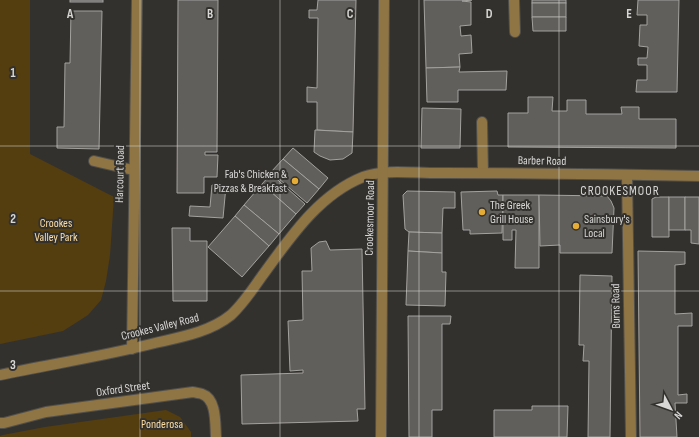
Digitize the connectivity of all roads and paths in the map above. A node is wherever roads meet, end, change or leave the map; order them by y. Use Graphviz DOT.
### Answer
graph roads {
  1 [pos="137,0"];
  2 [pos="384,0"];
  3 [pos="514,0"];
  4 [pos="515,32"];
  5 [pos="482,122"];
  6 [pos="94,161"];
  7 [pos="134,170"];
  8 [pos="384,173"];
  9 [pos="483,173"];
  10 [pos="627,175"];
  11 [pos="699,176"];
  12 [pos="132,349"];
  13 [pos="0,374"];
  14 [pos="0,423"];
  15 [pos="216,437"];
  16 [pos="381,437"];
  17 [pos="631,437"];
  1 -- 7 [label="street, Harcourt Road"];
  2 -- 8 [label="street, Crookesmoor Road"];
  3 -- 4 [label="street"];
  5 -- 9 [label="street"];
  6 -- 7 [label="street"];
  7 -- 12 [label="street, Harcourt Road"];
  8 -- 9 [label="street, Barber Road"];
  8 -- 12 [label="street, Crookes Valley Road"];
  8 -- 16 [label="street, Crookesmoor Road"];
  9 -- 10 [label="street, Barber Road"];
  10 -- 11 [label="street, Barber Road"];
  10 -- 17 [label="street, Burns Road"];
  12 -- 13 [label="street, Crookes Valley Road"];
  14 -- 15 [label="street, Oxford Street"];
}
